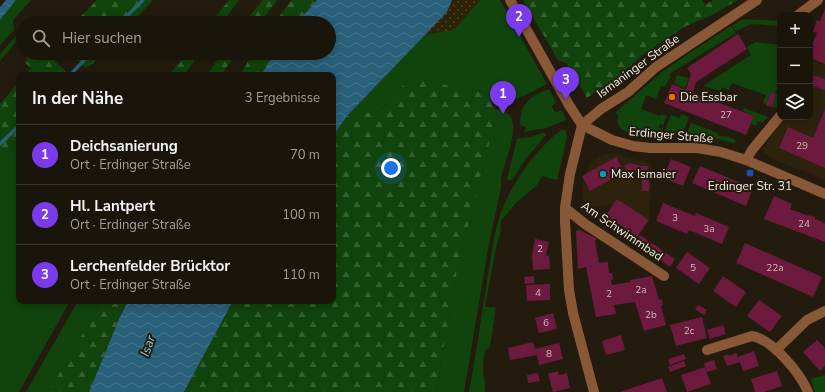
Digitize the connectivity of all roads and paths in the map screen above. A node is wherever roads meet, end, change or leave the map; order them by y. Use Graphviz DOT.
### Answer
graph roads {
  1 [pos="510,0"];
  2 [pos="758,0"];
  3 [pos="818,0"];
  4 [pos="802,12"];
  5 [pos="777,120"];
  6 [pos="582,125"];
  7 [pos="746,160"];
  8 [pos="825,194"];
  9 [pos="565,208"];
  10 [pos="664,276"];
  11 [pos="825,311"];
  12 [pos="707,350"];
  13 [pos="776,350"];
  14 [pos="594,392"];
  15 [pos="808,392"];
  1 -- 6 [label="street"];
  2 -- 6 [label="street, Ismaninger Straße"];
  3 -- 4 [label="street"];
  5 -- 7 [label="street"];
  6 -- 7 [label="street, Erdinger Straße"];
  6 -- 9 [label="street"];
  7 -- 8 [label="street, Erdinger Straße"];
  9 -- 10 [label="street, Am Schwimmbad"];
  9 -- 14 [label="street"];
  11 -- 13 [label="street"];
  12 -- 13 [label="street"];
  13 -- 15 [label="street"];
}
